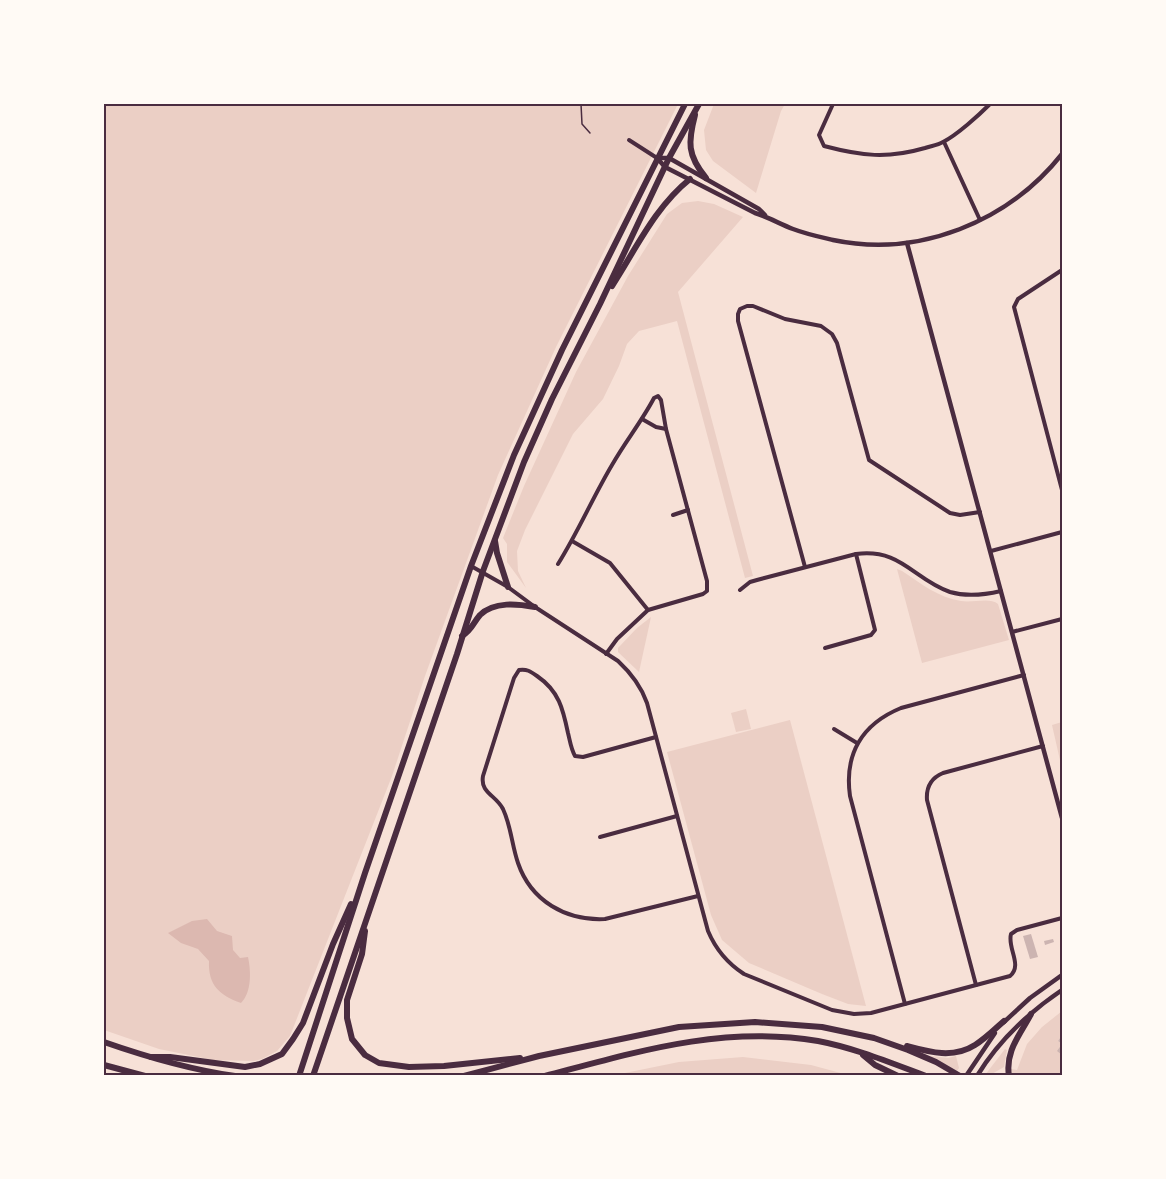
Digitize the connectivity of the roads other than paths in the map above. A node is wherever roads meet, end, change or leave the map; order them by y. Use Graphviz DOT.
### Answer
graph roads {
  1 [pos="685,104"];
  2 [pos="698,104"];
  3 [pos="833,104"];
  4 [pos="990,104"];
  5 [pos="629,140"];
  6 [pos="944,142"];
  7 [pos="1062,154"];
  8 [pos="657,158"];
  9 [pos="669,158"];
  10 [pos="665,167"];
  11 [pos="706,178"];
  12 [pos="690,179"];
  13 [pos="767,216"];
  14 [pos="980,221"];
  15 [pos="908,243"];
  16 [pos="1062,270"];
  17 [pos="600,304"];
  18 [pos="642,419"];
  19 [pos="666,429"];
  20 [pos="1062,490"];
  21 [pos="688,510"];
  22 [pos="980,512"];
  23 [pos="673,515"];
  24 [pos="1062,532"];
  25 [pos="495,540"];
  26 [pos="572,541"];
  27 [pos="991,551"];
  28 [pos="855,554"];
  29 [pos="558,564"];
  30 [pos="471,566"];
  31 [pos="805,567"];
  32 [pos="483,572"];
  33 [pos="508,587"];
  34 [pos="740,590"];
  35 [pos="1001,591"];
  36 [pos="535,607"];
  37 [pos="648,610"];
  38 [pos="1062,619"];
  39 [pos="1012,632"];
  40 [pos="462,637"];
  41 [pos="825,648"];
  42 [pos="606,654"];
  43 [pos="1024,675"];
  44 [pos="834,729"];
  45 [pos="656,737"];
  46 [pos="857,743"];
  47 [pos="1043,746"];
  48 [pos="677,816"];
  49 [pos="1062,818"];
  50 [pos="600,837"];
  51 [pos="365,873"];
  52 [pos="698,896"];
  53 [pos="368,914"];
  54 [pos="1062,918"];
  55 [pos="1062,975"];
  56 [pos="976,986"];
  57 [pos="1062,990"];
  58 [pos="904,1004"];
  59 [pos="1031,1014"];
  60 [pos="1004,1021"];
  61 [pos="104,1042"];
  62 [pos="885,1042"];
  63 [pos="858,1051"];
  64 [pos="539,1056"];
  65 [pos="152,1057"];
  66 [pos="104,1065"];
  67 [pos="145,1076"];
  68 [pos="235,1076"];
  69 [pos="299,1076"];
  70 [pos="313,1076"];
  71 [pos="464,1076"];
  72 [pos="544,1076"];
  73 [pos="897,1076"];
  74 [pos="926,1076"];
  75 [pos="960,1076"];
  76 [pos="966,1076"];
  77 [pos="977,1076"];
  78 [pos="1009,1076"];
  1 -- 8 [label="main road"];
  2 -- 9 [label="main road"];
  2 -- 11 [label="main road"];
  3 -- 6 [label="street"];
  4 -- 6 [label="street"];
  5 -- 8 [label="street"];
  6 -- 14 [label="street"];
  7 -- 14 [label="street"];
  8 -- 9 [label="street"];
  8 -- 10 [label="street"];
  8 -- 30 [label="main road"];
  9 -- 10 [label="main road"];
  9 -- 11 [label="street"];
  10 -- 12 [label="street"];
  10 -- 17 [label="main road"];
  11 -- 13 [label="street"];
  12 -- 13 [label="street"];
  12 -- 17 [label="main road"];
  13 -- 15 [label="street"];
  14 -- 15 [label="street"];
  15 -- 22 [label="street"];
  16 -- 20 [label="street"];
  17 -- 25 [label="main road"];
  18 -- 19 [label="street"];
  18 -- 19 [label="street"];
  18 -- 26 [label="street"];
  19 -- 21 [label="street"];
  21 -- 23 [label="street"];
  21 -- 37 [label="street"];
  22 -- 27 [label="street"];
  22 -- 31 [label="street"];
  24 -- 27 [label="street"];
  25 -- 32 [label="main road"];
  25 -- 33 [label="main road"];
  26 -- 29 [label="street"];
  26 -- 37 [label="street"];
  27 -- 35 [label="street"];
  28 -- 31 [label="street"];
  28 -- 35 [label="street"];
  28 -- 41 [label="street"];
  30 -- 32 [label="street"];
  30 -- 51 [label="main road"];
  31 -- 34 [label="street"];
  32 -- 33 [label="street"];
  32 -- 40 [label="main road"];
  33 -- 36 [label="street"];
  35 -- 39 [label="street"];
  36 -- 40 [label="main road"];
  36 -- 42 [label="street"];
  37 -- 42 [label="street"];
  38 -- 39 [label="street"];
  39 -- 43 [label="street"];
  40 -- 53 [label="main road"];
  42 -- 45 [label="street"];
  43 -- 46 [label="street"];
  43 -- 47 [label="street"];
  44 -- 46 [label="street"];
  45 -- 48 [label="street"];
  45 -- 52 [label="street"];
  46 -- 58 [label="street"];
  47 -- 49 [label="street"];
  47 -- 56 [label="street"];
  48 -- 50 [label="street"];
  48 -- 52 [label="street"];
  51 -- 65 [label="main road"];
  51 -- 69 [label="main road"];
  52 -- 58 [label="street"];
  53 -- 64 [label="main road"];
  53 -- 70 [label="main road"];
  54 -- 56 [label="street"];
  55 -- 60 [label="street"];
  56 -- 58 [label="street"];
  57 -- 59 [label="street"];
  59 -- 77 [label="street"];
  59 -- 78 [label="main road"];
  60 -- 62 [label="main road"];
  60 -- 76 [label="street"];
  61 -- 65 [label="main road"];
  62 -- 64 [label="main road"];
  62 -- 75 [label="main road"];
  63 -- 72 [label="main road"];
  63 -- 73 [label="main road"];
  63 -- 74 [label="main road"];
  64 -- 71 [label="main road"];
  65 -- 68 [label="main road"];
  66 -- 67 [label="main road"];
}
